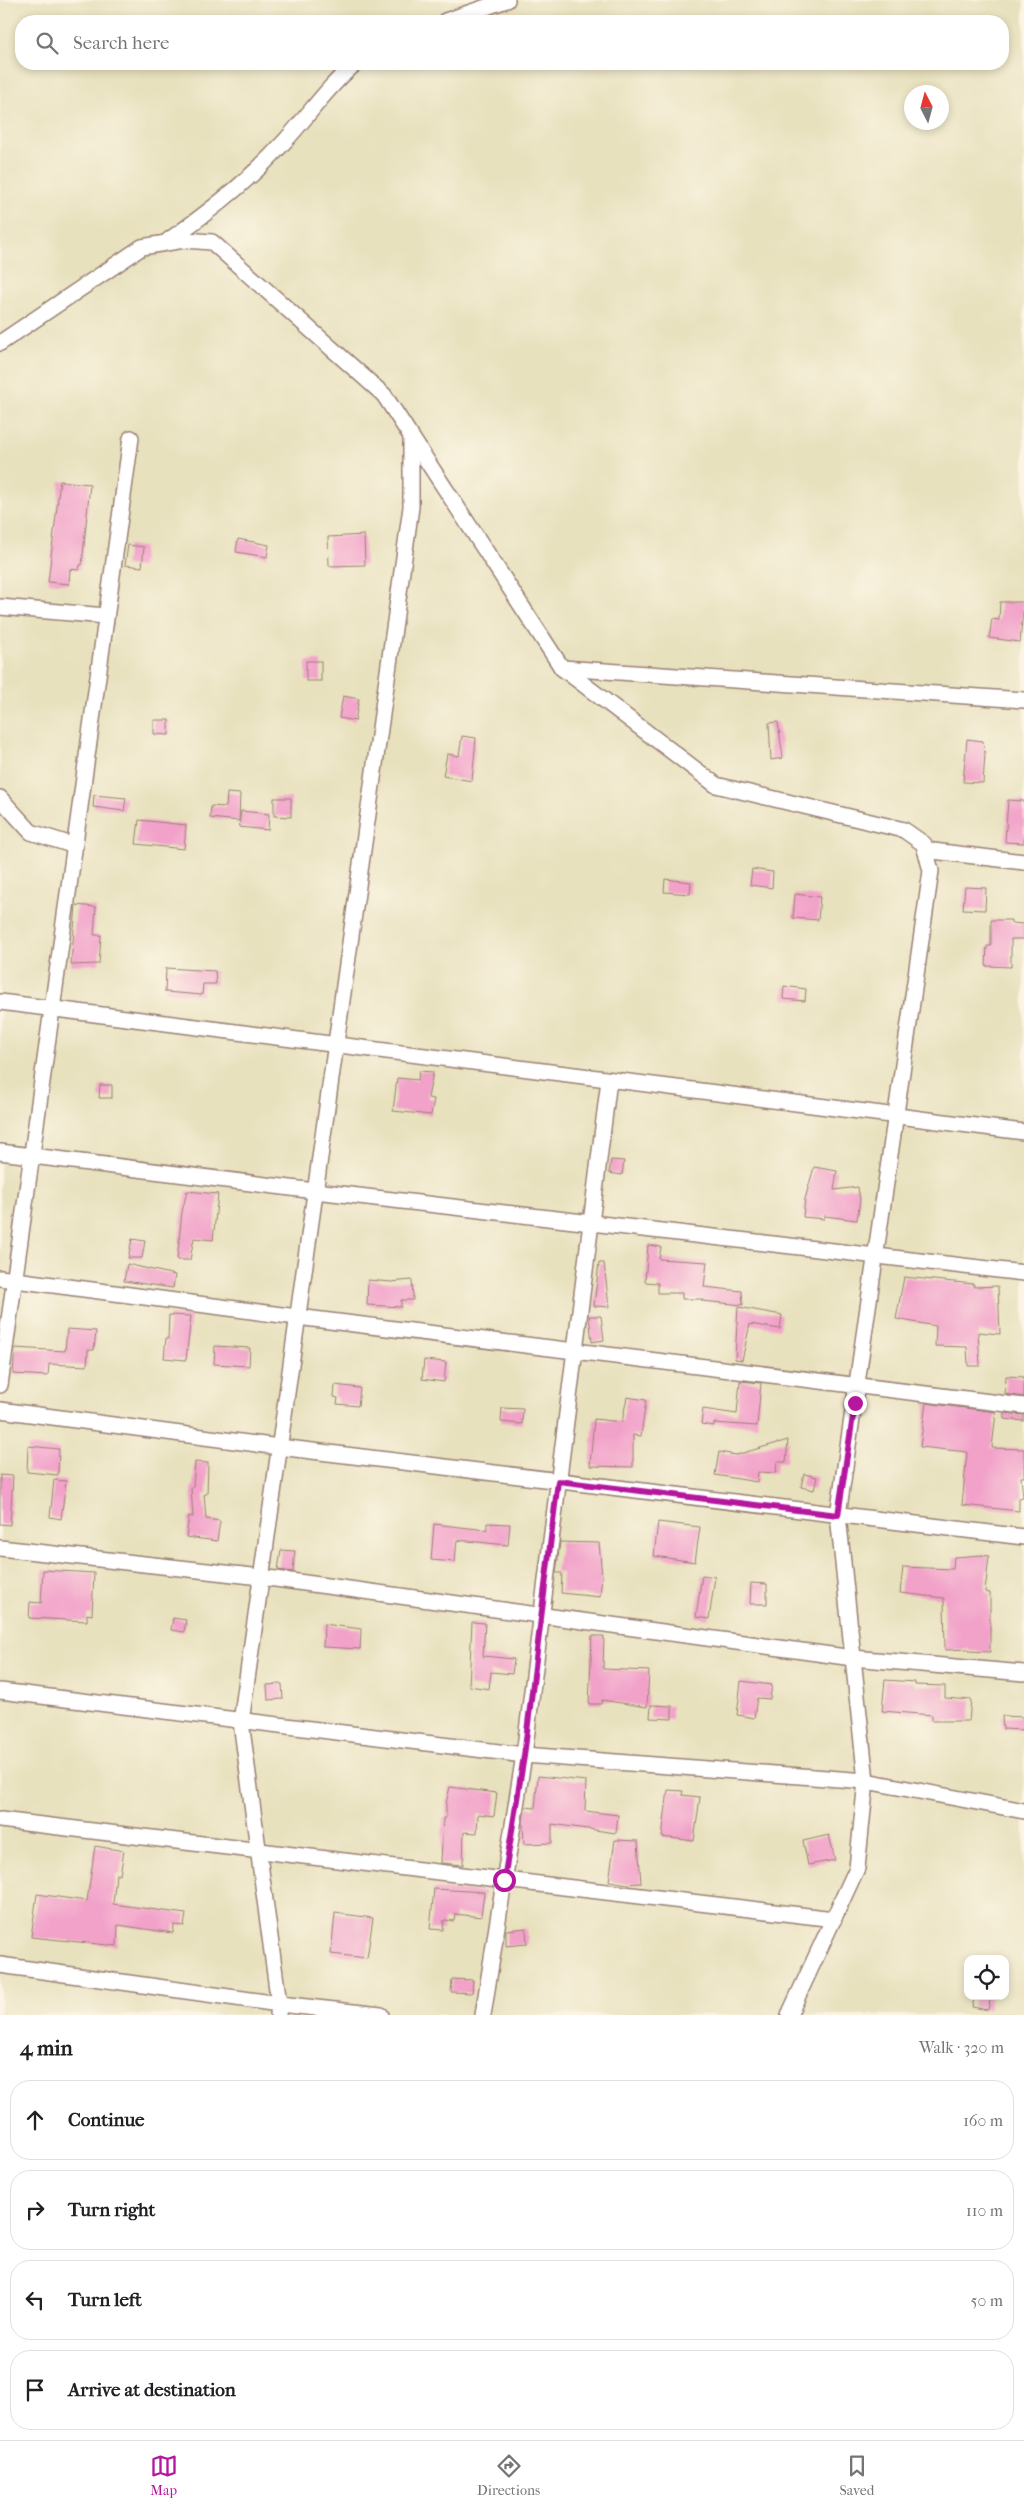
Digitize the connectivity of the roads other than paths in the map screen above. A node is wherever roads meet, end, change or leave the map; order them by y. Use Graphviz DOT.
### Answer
graph roads {
  1 [pos="506,0"];
  2 [pos="462,15"];
  3 [pos="348,70"];
  4 [pos="163,244"];
  5 [pos="0,343"];
  6 [pos="411,435"];
  7 [pos="131,438"];
  8 [pos="0,607"];
  9 [pos="106,616"];
  10 [pos="562,668"];
  11 [pos="1024,700"];
  12 [pos="0,798"];
  13 [pos="74,846"];
  14 [pos="925,850"];
  15 [pos="1024,862"];
  16 [pos="0,1002"];
  17 [pos="52,1008"];
  18 [pos="335,1046"];
  19 [pos="609,1080"];
  20 [pos="896,1116"];
  21 [pos="1024,1132"];
  22 [pos="0,1152"];
  23 [pos="32,1155"];
  24 [pos="314,1191"];
  25 [pos="591,1223"];
  26 [pos="876,1256"];
  27 [pos="1024,1273"];
  28 [pos="7,1278"];
  29 [pos="297,1317"];
  30 [pos="574,1351"];
  31 [pos="0,1385"];
  32 [pos="858,1385"];
  33 [pos="1024,1406"];
  34 [pos="0,1410"];
  35 [pos="279,1447"];
  36 [pos="558,1481"];
  37 [pos="838,1515"];
  38 [pos="1024,1537"];
  39 [pos="0,1548"];
  40 [pos="261,1577"];
  41 [pos="542,1615"];
  42 [pos="853,1658"];
  43 [pos="1024,1672"];
  44 [pos="0,1691"];
  45 [pos="242,1722"];
  46 [pos="524,1756"];
  47 [pos="866,1781"];
  48 [pos="1024,1811"];
  49 [pos="0,1820"];
  50 [pos="258,1851"];
  51 [pos="504,1880"];
  52 [pos="834,1919"];
  53 [pos="0,1965"];
  54 [pos="278,2010"];
  55 [pos="382,2015"];
  56 [pos="483,2015"];
  57 [pos="789,2015"];
  1 -- 2 [label="street"];
  3 -- 4 [label="street"];
  4 -- 5 [label="street"];
  4 -- 6 [label="street"];
  6 -- 10 [label="street"];
  6 -- 18 [label="street"];
  7 -- 9 [label="street"];
  8 -- 9 [label="street"];
  9 -- 13 [label="street"];
  10 -- 11 [label="street"];
  10 -- 14 [label="street"];
  12 -- 13 [label="street"];
  13 -- 17 [label="street"];
  14 -- 15 [label="street"];
  14 -- 20 [label="street"];
  16 -- 17 [label="street"];
  17 -- 18 [label="street"];
  17 -- 23 [label="street"];
  18 -- 19 [label="street"];
  18 -- 24 [label="street"];
  19 -- 20 [label="street"];
  19 -- 25 [label="street"];
  20 -- 21 [label="street"];
  20 -- 26 [label="street"];
  22 -- 23 [label="street"];
  23 -- 24 [label="street"];
  23 -- 28 [label="street"];
  24 -- 25 [label="street"];
  24 -- 29 [label="street"];
  25 -- 26 [label="street"];
  25 -- 30 [label="street"];
  26 -- 27 [label="street"];
  26 -- 32 [label="street"];
  28 -- 29 [label="street"];
  28 -- 31 [label="street"];
  29 -- 30 [label="street"];
  29 -- 35 [label="street"];
  30 -- 32 [label="street"];
  30 -- 36 [label="street"];
  32 -- 33 [label="street"];
  32 -- 37 [label="street"];
  34 -- 35 [label="street"];
  35 -- 36 [label="street"];
  35 -- 40 [label="street"];
  36 -- 37 [label="street"];
  36 -- 41 [label="street"];
  37 -- 38 [label="street"];
  37 -- 42 [label="street"];
  39 -- 40 [label="street"];
  40 -- 41 [label="street"];
  40 -- 45 [label="street"];
  41 -- 42 [label="street"];
  41 -- 46 [label="street"];
  42 -- 43 [label="street"];
  42 -- 47 [label="street"];
  44 -- 45 [label="street"];
  45 -- 46 [label="street"];
  45 -- 50 [label="street"];
  46 -- 47 [label="street"];
  46 -- 51 [label="street"];
  47 -- 48 [label="street"];
  47 -- 52 [label="street"];
  49 -- 50 [label="street"];
  50 -- 51 [label="street"];
  50 -- 54 [label="street"];
  51 -- 52 [label="street"];
  51 -- 56 [label="street"];
  52 -- 57 [label="street"];
  53 -- 54 [label="street"];
  54 -- 55 [label="street"];
}
